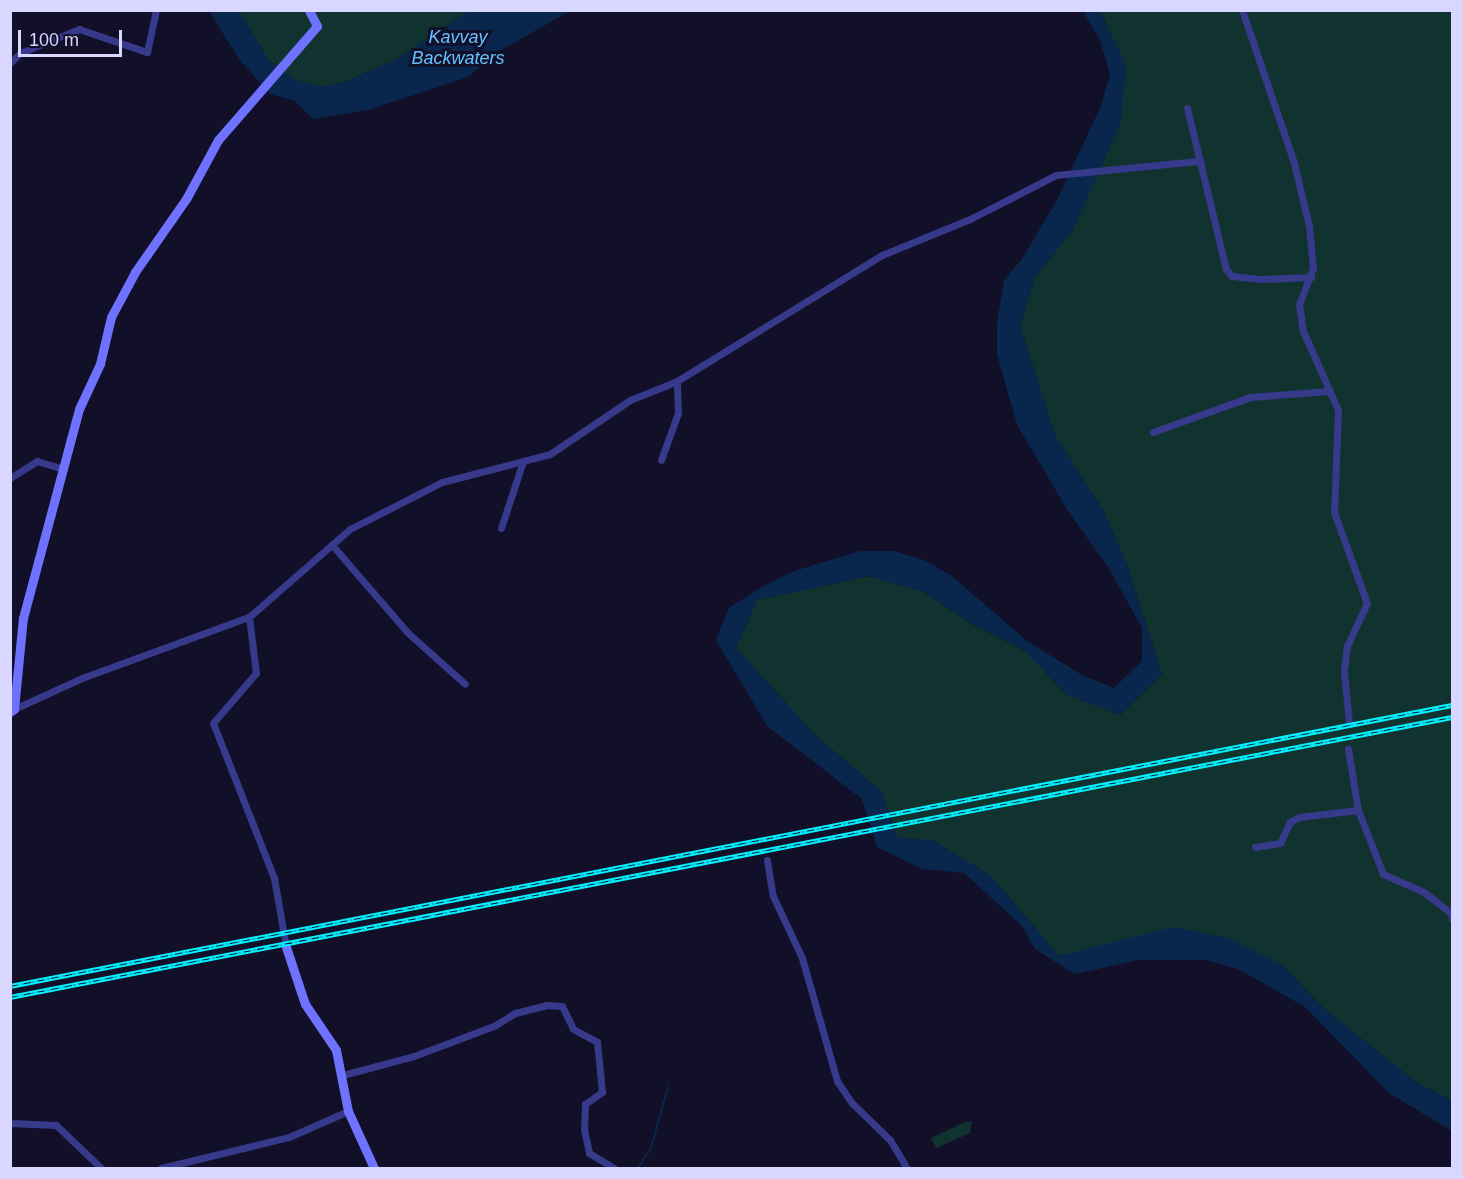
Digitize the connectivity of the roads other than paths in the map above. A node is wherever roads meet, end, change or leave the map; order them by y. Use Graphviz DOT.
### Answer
graph roads {
  1 [pos="156,10"];
  2 [pos="309,10"];
  3 [pos="1242,10"];
  4 [pos="10,63"];
  5 [pos="1187,108"];
  6 [pos="1200,161"];
  7 [pos="1311,277"];
  8 [pos="677,381"];
  9 [pos="1330,391"];
  10 [pos="1153,432"];
  11 [pos="661,460"];
  12 [pos="523,461"];
  13 [pos="63,469"];
  14 [pos="10,478"];
  15 [pos="501,528"];
  16 [pos="332,545"];
  17 [pos="249,617"];
  18 [pos="465,684"];
  19 [pos="12,711"];
  20 [pos="1349,723"];
  21 [pos="1348,749"];
  22 [pos="1358,810"];
  23 [pos="1255,847"];
  24 [pos="767,860"];
  25 [pos="1452,919"];
  26 [pos="286,946"];
  27 [pos="343,1075"];
  28 [pos="348,1111"];
  29 [pos="10,1123"];
  30 [pos="100,1168"];
  31 [pos="160,1168"];
  32 [pos="374,1168"];
  33 [pos="614,1168"];
  34 [pos="907,1168"];
  1 -- 4 [label="street"];
  2 -- 13 [label="street"];
  3 -- 7 [label="street"];
  5 -- 6 [label="street"];
  6 -- 7 [label="street"];
  6 -- 8 [label="street"];
  7 -- 9 [label="street"];
  8 -- 11 [label="street"];
  8 -- 12 [label="street"];
  9 -- 10 [label="street"];
  9 -- 20 [label="street"];
  12 -- 15 [label="street"];
  12 -- 16 [label="street"];
  13 -- 14 [label="street"];
  13 -- 19 [label="street"];
  16 -- 17 [label="street"];
  16 -- 18 [label="street"];
  17 -- 19 [label="street"];
  17 -- 26 [label="street"];
  21 -- 22 [label="street"];
  22 -- 23 [label="street"];
  22 -- 25 [label="street"];
  24 -- 34 [label="street"];
  26 -- 27 [label="street"];
  27 -- 28 [label="street"];
  27 -- 33 [label="street"];
  28 -- 31 [label="street"];
  28 -- 32 [label="street"];
  29 -- 30 [label="street"];
}
